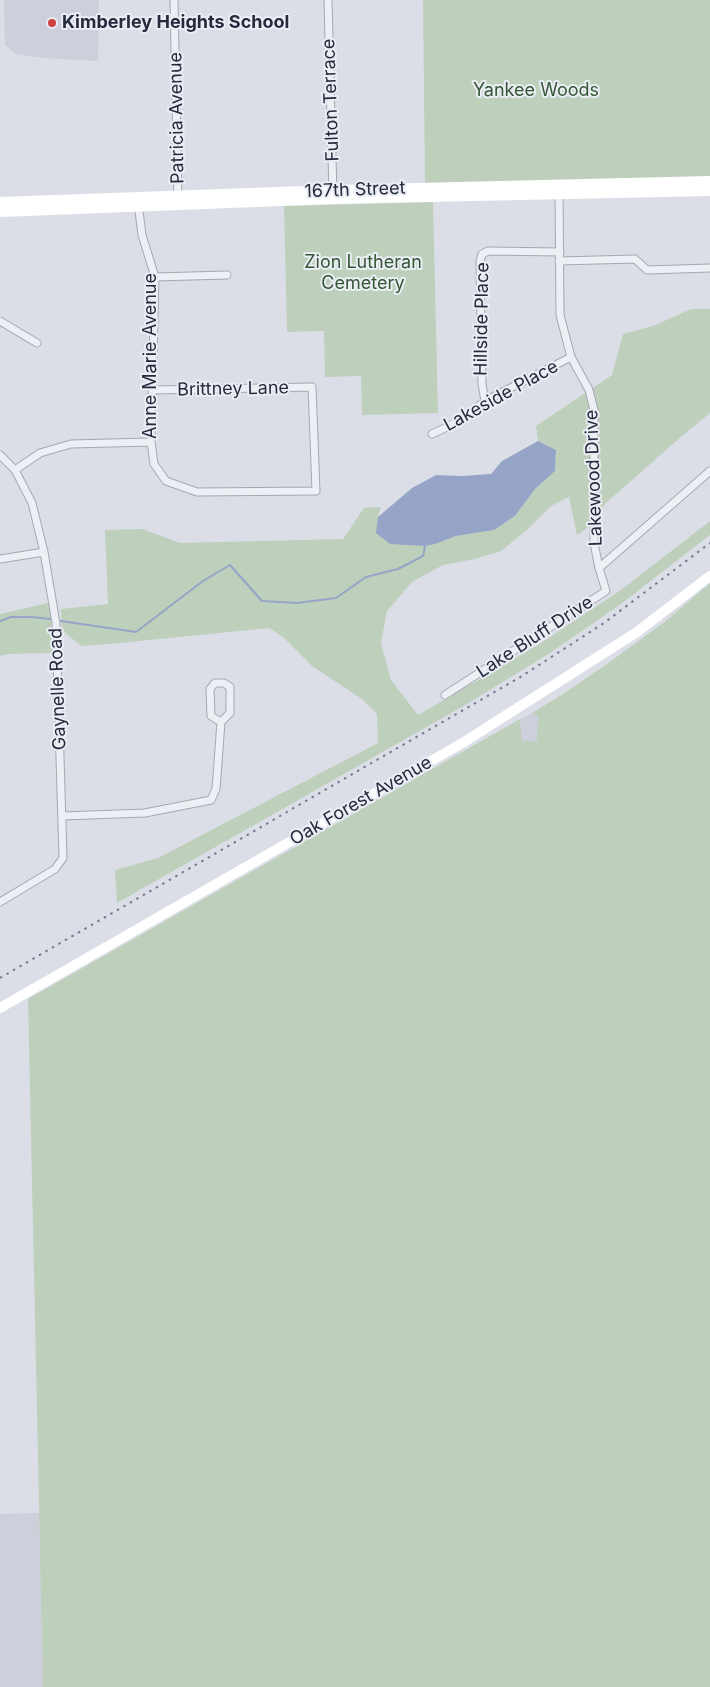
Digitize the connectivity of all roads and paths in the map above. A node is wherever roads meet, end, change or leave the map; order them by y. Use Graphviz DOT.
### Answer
graph roads {
  1 [pos="174,0"];
  2 [pos="328,0"];
  3 [pos="710,181"];
  4 [pos="559,189"];
  5 [pos="710,190"];
  6 [pos="333,195"];
  7 [pos="178,201"];
  8 [pos="0,202"];
  9 [pos="138,203"];
  10 [pos="0,212"];
  11 [pos="560,252"];
  12 [pos="559,261"];
  13 [pos="710,268"];
  14 [pos="228,275"];
  15 [pos="155,277"];
  16 [pos="0,321"];
  17 [pos="38,343"];
  18 [pos="571,357"];
  19 [pos="153,390"];
  20 [pos="485,401"];
  21 [pos="432,434"];
  22 [pos="151,442"];
  23 [pos="0,455"];
  24 [pos="15,470"];
  25 [pos="710,471"];
  26 [pos="166,481"];
  27 [pos="44,552"];
  28 [pos="0,560"];
  29 [pos="599,568"];
  30 [pos="710,576"];
  31 [pos="445,695"];
  32 [pos="221,722"];
  33 [pos="62,816"];
  34 [pos="0,902"];
  35 [pos="0,1008"];
  1 -- 7 [label="street, Patricia Avenue"];
  2 -- 6 [label="street, Fulton Terrace"];
  3 -- 4 [label="main road, 167th Street"];
  4 -- 5 [label="main road, 167th Street"];
  4 -- 6 [label="main road, 167th Street"];
  4 -- 11 [label="street, Lakewood Drive"];
  6 -- 7 [label="main road, 167th Street"];
  7 -- 9 [label="main road, 167th Street"];
  8 -- 9 [label="main road, 167th Street"];
  9 -- 10 [label="main road, 167th Street"];
  9 -- 15 [label="street, Anne Marie Avenue"];
  11 -- 12 [label="street, Lakewood Drive"];
  11 -- 20 [label="street, Hillside Place"];
  12 -- 13 [label="street"];
  12 -- 18 [label="street, Lakewood Drive"];
  14 -- 15 [label="street"];
  15 -- 19 [label="street, Anne Marie Avenue"];
  16 -- 17 [label="street"];
  18 -- 20 [label="street, Lakeside Place"];
  18 -- 29 [label="street, Lakewood Drive"];
  19 -- 22 [label="street, Anne Marie Avenue"];
  19 -- 26 [label="street, Brittney Lane"];
  20 -- 21 [label="street, Lakeside Place"];
  22 -- 24 [label="street"];
  22 -- 26 [label="street, Anne Marie Avenue"];
  23 -- 24 [label="street, Gaynelle Road"];
  24 -- 27 [label="street, Gaynelle Road"];
  25 -- 29 [label="street"];
  27 -- 28 [label="street"];
  27 -- 33 [label="street, Gaynelle Road"];
  29 -- 31 [label="street, Lake Bluff Drive"];
  30 -- 35 [label="main road, Oak Forest Avenue"];
  32 -- 32 [label="street"];
  32 -- 33 [label="street"];
  33 -- 34 [label="street, Gaynelle Road"];
}
